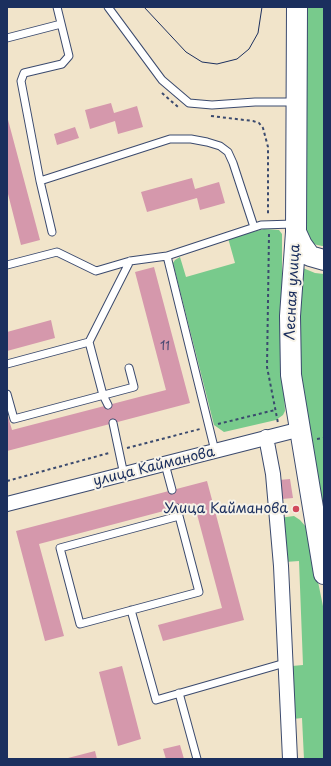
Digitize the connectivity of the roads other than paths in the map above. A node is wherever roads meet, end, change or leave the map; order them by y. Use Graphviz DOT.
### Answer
graph roads {
  1 [pos="57,7"];
  2 [pos="108,7"];
  3 [pos="298,7"];
  4 [pos="61,24"];
  5 [pos="7,38"];
  6 [pos="298,102"];
  7 [pos="40,181"];
  8 [pos="254,227"];
  9 [pos="296,228"];
  10 [pos="52,232"];
  11 [pos="167,256"];
  12 [pos="324,260"];
  13 [pos="130,261"];
  14 [pos="7,265"];
  15 [pos="89,342"];
  16 [pos="7,364"];
  17 [pos="129,368"];
  18 [pos="7,394"];
  19 [pos="103,395"];
  20 [pos="108,405"];
  21 [pos="113,423"];
  22 [pos="302,435"];
  23 [pos="266,437"];
  24 [pos="215,451"];
  25 [pos="165,464"];
  26 [pos="124,474"];
  27 [pos="172,490"];
  28 [pos="7,504"];
  29 [pos="177,508"];
  30 [pos="179,516"];
  31 [pos="324,574"];
  32 [pos="131,610"];
  33 [pos="284,663"];
  34 [pos="179,693"];
  35 [pos="197,759"];
  36 [pos="290,759"];
  1 -- 4 [label="lane"];
  2 -- 6 [label="lane"];
  3 -- 6 [label="main road, Лесная улица"];
  4 -- 5 [label="lane"];
  4 -- 7 [label="lane"];
  6 -- 9 [label="main road, Лесная улица"];
  7 -- 8 [label="lane"];
  7 -- 10 [label="lane"];
  8 -- 9 [label="lane"];
  8 -- 11 [label="lane"];
  9 -- 12 [label="main road"];
  9 -- 22 [label="main road, Лесная улица"];
  11 -- 13 [label="lane"];
  11 -- 24 [label="lane"];
  13 -- 14 [label="lane"];
  13 -- 15 [label="lane"];
  15 -- 16 [label="lane"];
  15 -- 19 [label="lane"];
  17 -- 19 [label="lane"];
  18 -- 19 [label="lane"];
  19 -- 20 [label="lane"];
  21 -- 26 [label="lane"];
  22 -- 23 [label="street, улица Кайманова"];
  22 -- 31 [label="main road, Лесная улица"];
  23 -- 24 [label="street, улица Кайманова"];
  23 -- 33 [label="street"];
  24 -- 25 [label="street, улица Кайманова"];
  25 -- 26 [label="street, улица Кайманова"];
  25 -- 27 [label="lane"];
  26 -- 28 [label="street, улица Кайманова"];
  29 -- 30 [label="lane"];
  30 -- 32 [label="lane"];
  30 -- 32 [label="lane"];
  32 -- 34 [label="lane"];
  33 -- 34 [label="lane"];
  33 -- 36 [label="street"];
  34 -- 35 [label="lane"];
}
